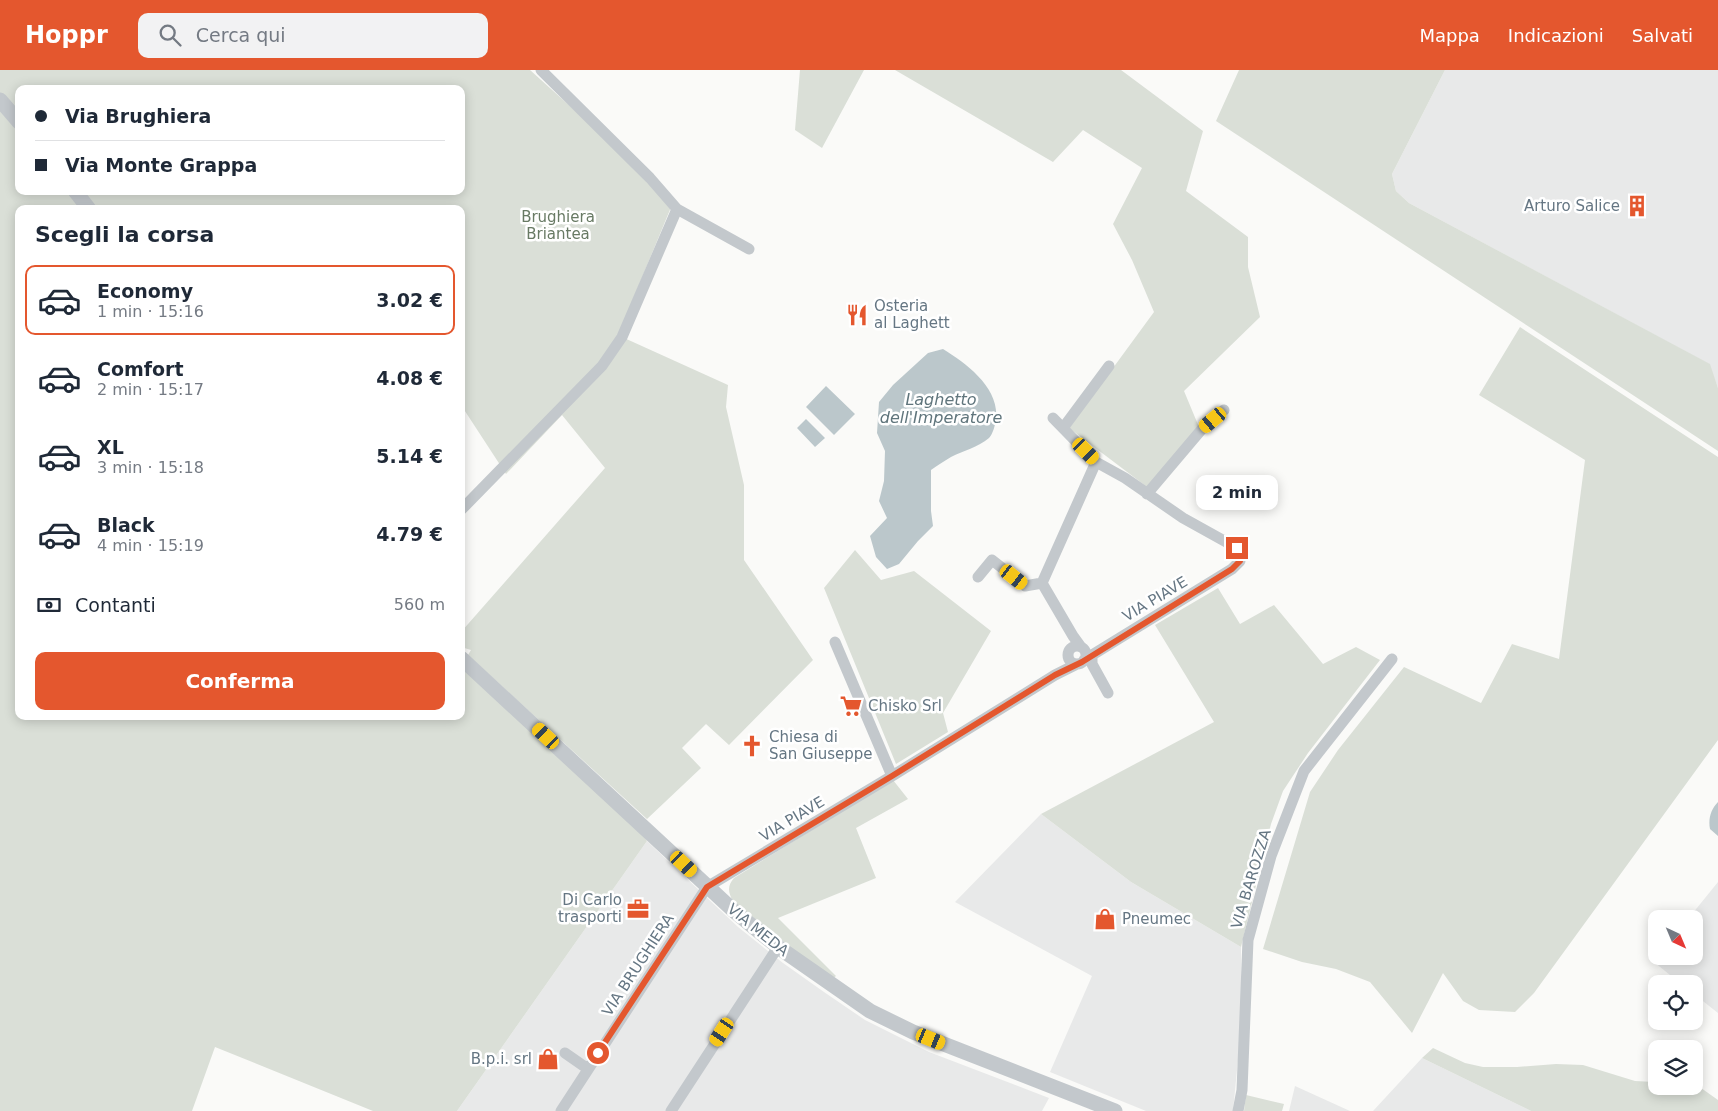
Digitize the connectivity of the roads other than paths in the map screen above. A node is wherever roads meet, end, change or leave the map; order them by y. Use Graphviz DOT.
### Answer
graph roads {
  1 [pos="541,70"];
  2 [pos="0,100"];
  3 [pos="15,117"];
  4 [pos="78,195"];
  5 [pos="87,205"];
  6 [pos="678,209"];
  7 [pos="749,249"];
  8 [pos="1109,366"];
  9 [pos="1224,410"];
  10 [pos="1053,418"];
  11 [pos="1063,428"];
  12 [pos="1096,462"];
  13 [pos="1147,494"];
  14 [pos="465,506"];
  15 [pos="978,578"];
  16 [pos="1042,583"];
  17 [pos="835,642"];
  18 [pos="1079,652"];
  19 [pos="1392,659"];
  20 [pos="465,662"];
  21 [pos="1108,693"];
  22 [pos="892,776"];
  23 [pos="707,887"];
  24 [pos="778,947"];
  25 [pos="565,1053"];
  26 [pos="588,1069"];
  27 [pos="561,1111"];
  28 [pos="671,1111"];
  29 [pos="1115,1111"];
  30 [pos="1238,1111"];
  1 -- 6 [label="street"];
  2 -- 3 [label="street"];
  4 -- 5 [label="street"];
  6 -- 7 [label="street"];
  6 -- 14 [label="street"];
  8 -- 11 [label="street"];
  9 -- 13 [label="street"];
  10 -- 11 [label="street"];
  11 -- 12 [label="street"];
  12 -- 13 [label="street"];
  12 -- 16 [label="street"];
  13 -- 18 [label="street, VIA PIAVE"];
  15 -- 16 [label="street"];
  16 -- 18 [label="street"];
  17 -- 22 [label="street"];
  18 -- 21 [label="street"];
  18 -- 22 [label="street, VIA PIAVE"];
  19 -- 30 [label="street, VIA BAROZZA"];
  20 -- 23 [label="street, VIA MEDA"];
  22 -- 23 [label="street, VIA PIAVE"];
  23 -- 24 [label="street, VIA MEDA"];
  23 -- 26 [label="street, VIA BRUGHIERA"];
  24 -- 28 [label="street"];
  24 -- 29 [label="street, VIA MEDA"];
  25 -- 26 [label="street"];
  26 -- 27 [label="street, VIA BRUGHIERA"];
}
